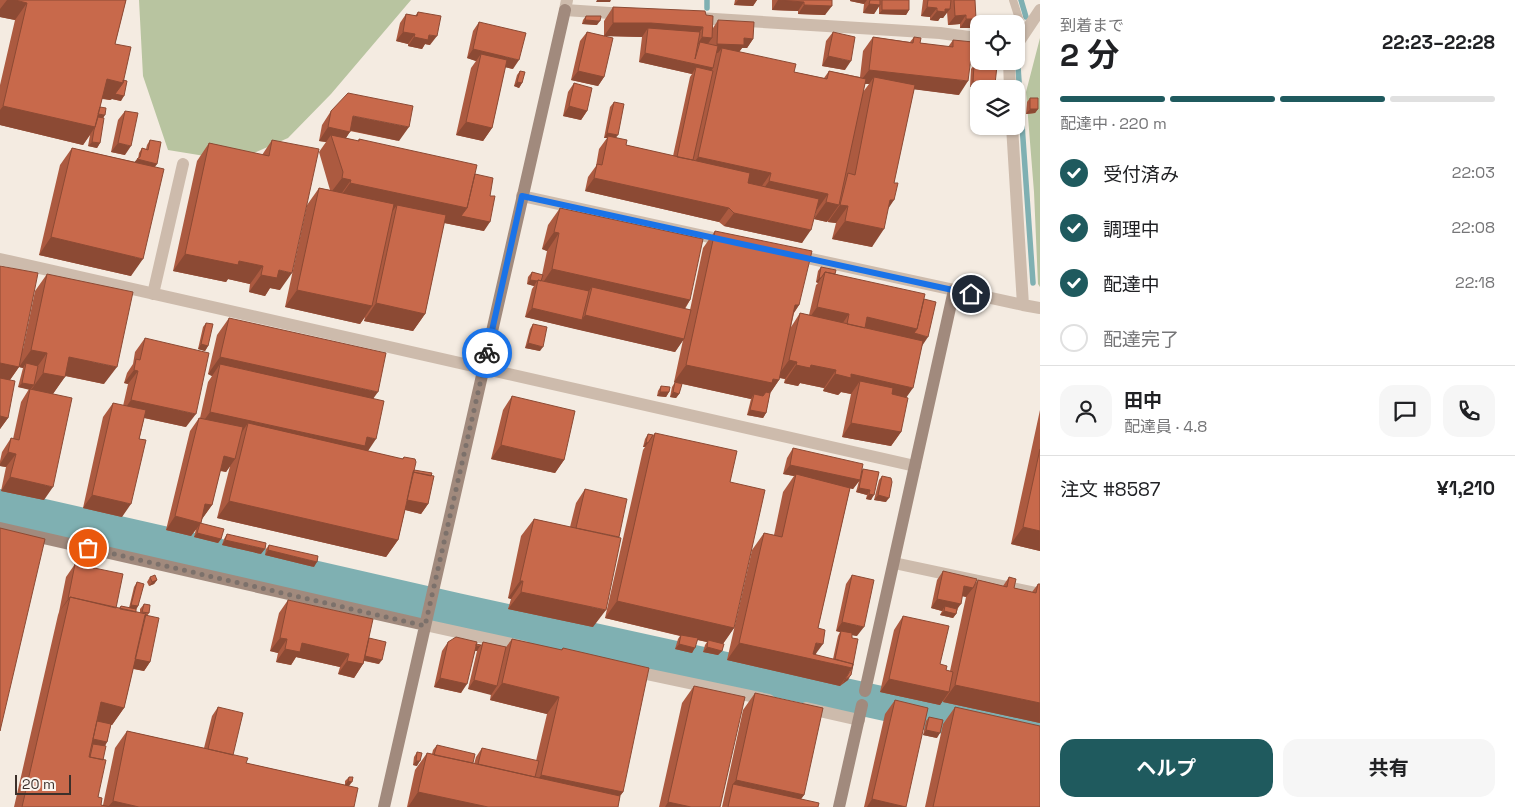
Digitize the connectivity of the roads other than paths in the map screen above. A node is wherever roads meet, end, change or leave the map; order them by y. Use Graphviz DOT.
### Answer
graph roads {
  1 [pos="1013,0"];
  2 [pos="566,5"];
  3 [pos="1040,10"];
  4 [pos="635,14"];
  5 [pos="1018,15"];
  6 [pos="685,17"];
  7 [pos="1025,32"];
  8 [pos="970,37"];
  9 [pos="1013,135"];
  10 [pos="183,164"];
  11 [pos="522,196"];
  12 [pos="740,243"];
  13 [pos="779,252"];
  14 [pos="0,259"];
  15 [pos="954,290"];
  16 [pos="153,294"];
  17 [pos="1023,305"];
  18 [pos="1040,308"];
  19 [pos="483,368"];
  20 [pos="915,466"];
  21 [pos="0,528"];
  22 [pos="894,563"];
  23 [pos="1040,594"];
  24 [pos="426,620"];
  25 [pos="537,650"];
  26 [pos="624,669"];
  27 [pos="859,720"];
  28 [pos="384,807"];
  29 [pos="839,807"];
  1 -- 5 [label="lane"];
  2 -- 4 [label="street"];
  2 -- 11 [label="street"];
  3 -- 7 [label="street"];
  6 -- 8 [label="street"];
  9 -- 17 [label="street"];
  10 -- 16 [label="street"];
  11 -- 12 [label="street"];
  11 -- 19 [label="street"];
  13 -- 15 [label="street"];
  14 -- 16 [label="street"];
  15 -- 17 [label="street"];
  15 -- 20 [label="street"];
  16 -- 19 [label="street"];
  17 -- 18 [label="street"];
  19 -- 20 [label="street"];
  19 -- 24 [label="street"];
  20 -- 22 [label="street"];
  21 -- 24 [label="street"];
  22 -- 23 [label="street"];
  22 -- 27 [label="street"];
  24 -- 25 [label="street"];
  24 -- 28 [label="street"];
  26 -- 27 [label="street"];
  27 -- 29 [label="street"];
}
